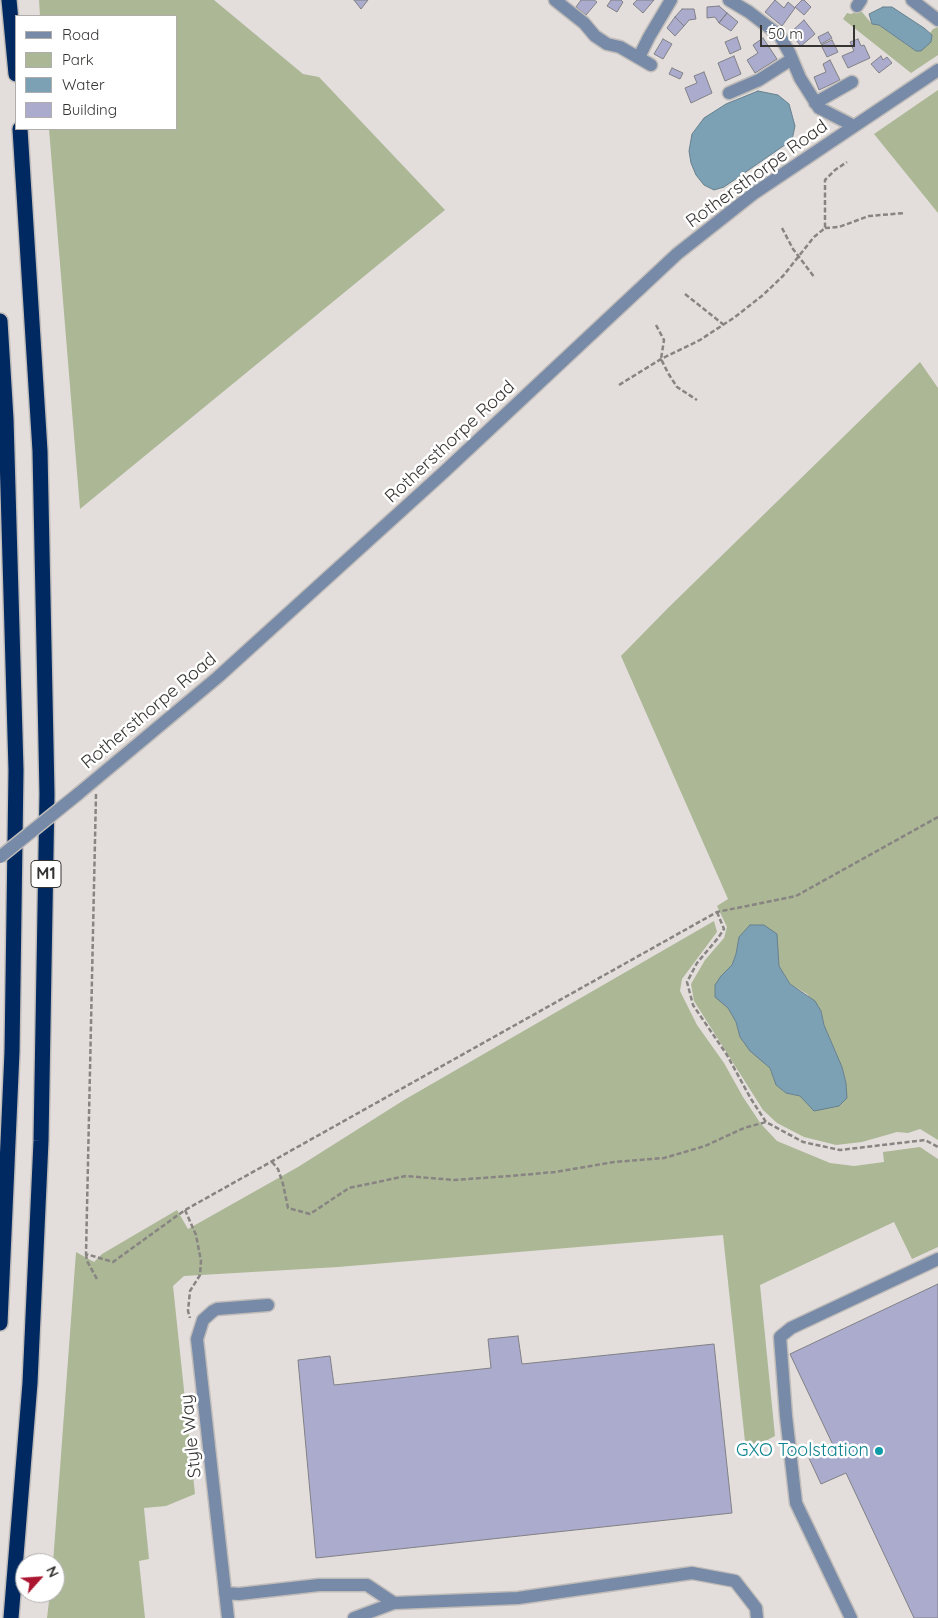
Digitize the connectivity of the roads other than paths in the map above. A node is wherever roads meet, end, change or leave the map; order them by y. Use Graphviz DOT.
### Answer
graph roads {
  1 [pos="9,0"];
  2 [pos="555,0"];
  3 [pos="671,0"];
  4 [pos="729,0"];
  5 [pos="912,0"];
  6 [pos="938,20"];
  7 [pos="639,57"];
  8 [pos="792,58"];
  9 [pos="15,63"];
  10 [pos="651,66"];
  11 [pos="938,70"];
  12 [pos="852,82"];
  13 [pos="729,93"];
  14 [pos="816,102"];
  15 [pos="854,126"];
  16 [pos="20,130"];
  17 [pos="0,321"];
  18 [pos="0,857"];
  19 [pos="938,1259"];
  20 [pos="268,1305"];
  21 [pos="0,1323"];
  22 [pos="225,1593"];
  23 [pos="394,1603"];
  24 [pos="11,1618"];
  25 [pos="228,1618"];
  26 [pos="354,1618"];
  27 [pos="757,1618"];
  28 [pos="851,1618"];
  1 -- 9 [label="highway"];
  2 -- 7 [label="street"];
  3 -- 7 [label="street"];
  4 -- 8 [label="street"];
  5 -- 6 [label="street"];
  7 -- 10 [label="street"];
  8 -- 13 [label="street"];
  8 -- 14 [label="street"];
  11 -- 15 [label="street, Rothersthorpe Road"];
  12 -- 14 [label="street"];
  14 -- 15 [label="street"];
  15 -- 18 [label="street, Rothersthorpe Road, bridge"];
  16 -- 24 [label="highway, M1"];
  17 -- 21 [label="highway, M1"];
  19 -- 28 [label="street"];
  20 -- 22 [label="street, Style Way"];
  22 -- 23 [label="street"];
  22 -- 25 [label="street, Style Way"];
  23 -- 26 [label="street"];
  23 -- 27 [label="street"];
}
